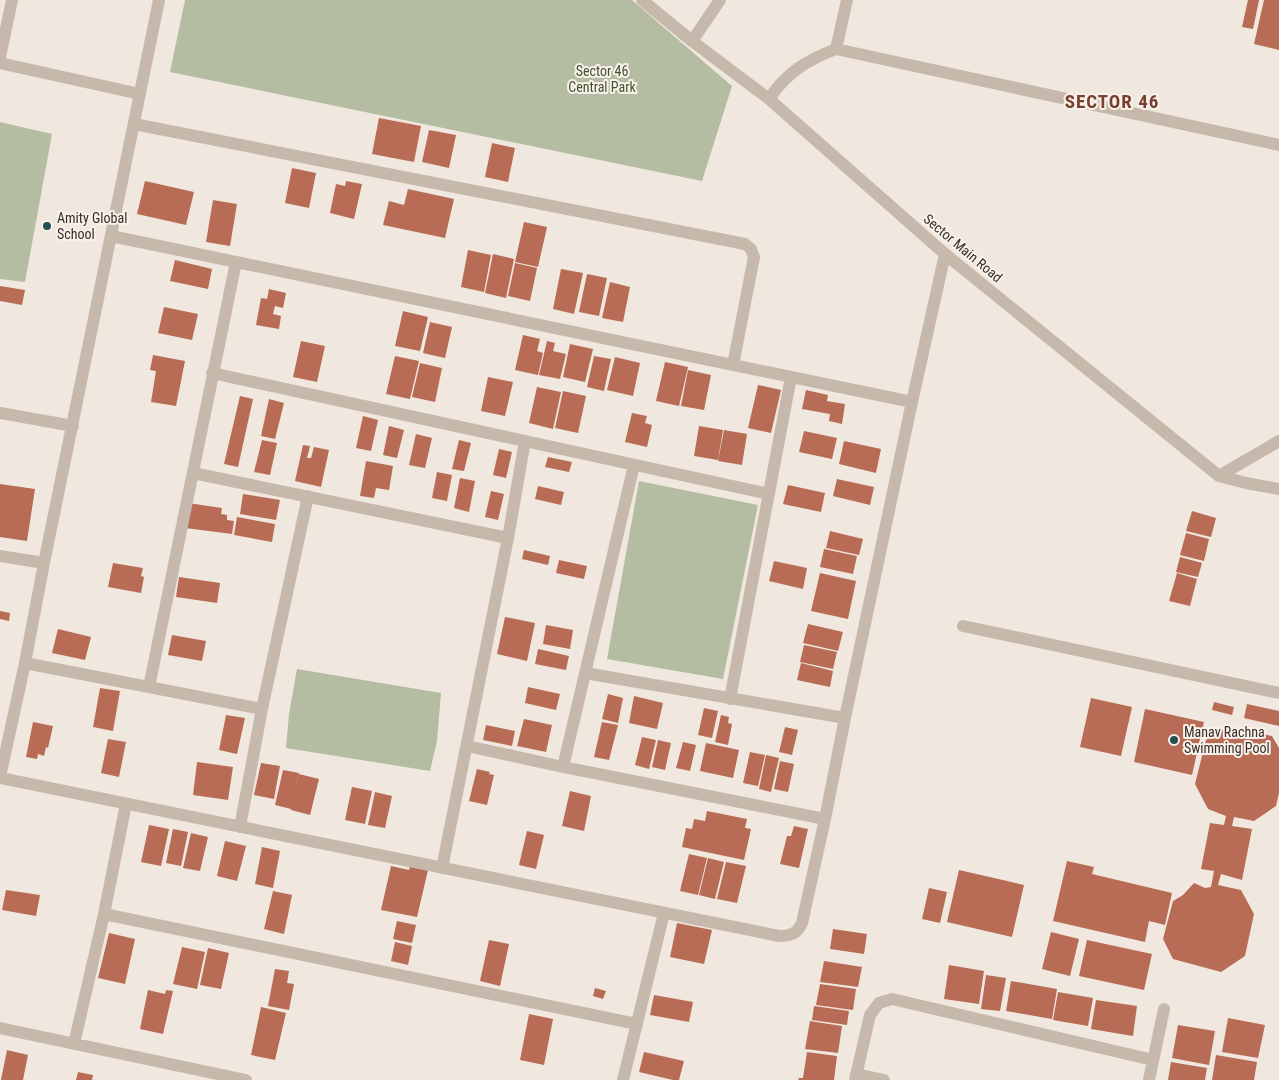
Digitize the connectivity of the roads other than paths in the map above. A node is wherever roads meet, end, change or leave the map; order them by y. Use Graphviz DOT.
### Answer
graph roads {
  1 [pos="12,0"];
  2 [pos="159,0"];
  3 [pos="642,0"];
  4 [pos="663,0"];
  5 [pos="720,0"];
  6 [pos="847,0"];
  7 [pos="654,10"];
  8 [pos="692,41"];
  9 [pos="836,49"];
  10 [pos="0,57"];
  11 [pos="0,63"];
  12 [pos="140,94"];
  13 [pos="769,99"];
  14 [pos="134,124"];
  15 [pos="1279,145"];
  16 [pos="111,236"];
  17 [pos="945,254"];
  18 [pos="236,262"];
  19 [pos="733,365"];
  20 [pos="212,373"];
  21 [pos="791,377"];
  22 [pos="912,402"];
  23 [pos="0,412"];
  24 [pos="73,426"];
  25 [pos="525,441"];
  26 [pos="1279,441"];
  27 [pos="634,465"];
  28 [pos="192,473"];
  29 [pos="1219,476"];
  30 [pos="1279,489"];
  31 [pos="769,494"];
  32 [pos="308,496"];
  33 [pos="508,538"];
  34 [pos="0,556"];
  35 [pos="44,563"];
  36 [pos="963,626"];
  37 [pos="25,663"];
  38 [pos="585,673"];
  39 [pos="149,687"];
  40 [pos="1279,693"];
  41 [pos="730,699"];
  42 [pos="262,708"];
  43 [pos="844,718"];
  44 [pos="466,746"];
  45 [pos="563,767"];
  46 [pos="0,778"];
  47 [pos="126,804"];
  48 [pos="825,819"];
  49 [pos="240,827"];
  50 [pos="442,868"];
  51 [pos="664,912"];
  52 [pos="104,914"];
  53 [pos="1164,1009"];
  54 [pos="637,1024"];
  55 [pos="0,1028"];
  56 [pos="74,1044"];
  57 [pos="1153,1060"];
  58 [pos="856,1077"];
  59 [pos="226,1078"];
  60 [pos="246,1080"];
  61 [pos="623,1080"];
  62 [pos="884,1080"];
  63 [pos="1149,1080"];
  1 -- 10 [label="street"];
  2 -- 12 [label="street"];
  3 -- 7 [label="street, Sector Main Road"];
  4 -- 7 [label="street"];
  5 -- 8 [label="street"];
  6 -- 9 [label="street"];
  7 -- 8 [label="street, Sector Main Road"];
  8 -- 13 [label="street, Sector Main Road"];
  9 -- 13 [label="street"];
  9 -- 15 [label="street"];
  11 -- 12 [label="street"];
  12 -- 14 [label="street"];
  13 -- 17 [label="street, Sector Main Road"];
  14 -- 16 [label="street"];
  14 -- 19 [label="street"];
  16 -- 18 [label="street"];
  16 -- 24 [label="street"];
  17 -- 22 [label="street"];
  17 -- 29 [label="street, Sector Main Road"];
  18 -- 19 [label="street"];
  18 -- 20 [label="street"];
  19 -- 21 [label="street"];
  20 -- 25 [label="street"];
  20 -- 28 [label="street"];
  21 -- 22 [label="street"];
  21 -- 31 [label="street"];
  22 -- 43 [label="street"];
  23 -- 24 [label="street"];
  24 -- 35 [label="street"];
  25 -- 27 [label="street"];
  25 -- 33 [label="street"];
  26 -- 29 [label="street"];
  27 -- 31 [label="street"];
  27 -- 38 [label="street"];
  28 -- 32 [label="street"];
  28 -- 39 [label="street"];
  29 -- 30 [label="street, Sector Main Road"];
  31 -- 41 [label="street"];
  32 -- 33 [label="street"];
  32 -- 42 [label="street"];
  33 -- 44 [label="street"];
  34 -- 35 [label="street"];
  35 -- 37 [label="street"];
  36 -- 40 [label="street"];
  37 -- 39 [label="street"];
  37 -- 46 [label="street"];
  38 -- 41 [label="street"];
  38 -- 45 [label="street"];
  39 -- 42 [label="street"];
  41 -- 43 [label="street"];
  42 -- 49 [label="street"];
  43 -- 48 [label="street"];
  44 -- 45 [label="street"];
  44 -- 50 [label="street"];
  45 -- 48 [label="street"];
  46 -- 47 [label="street"];
  47 -- 49 [label="street"];
  47 -- 52 [label="street"];
  48 -- 51 [label="street"];
  49 -- 50 [label="street"];
  50 -- 51 [label="street"];
  51 -- 54 [label="street"];
  52 -- 54 [label="street"];
  52 -- 56 [label="street"];
  53 -- 57 [label="street"];
  54 -- 61 [label="street"];
  55 -- 56 [label="street"];
  56 -- 59 [label="street"];
  57 -- 58 [label="street"];
  57 -- 63 [label="street"];
  58 -- 62 [label="street"];
  59 -- 60 [label="street"];
}
